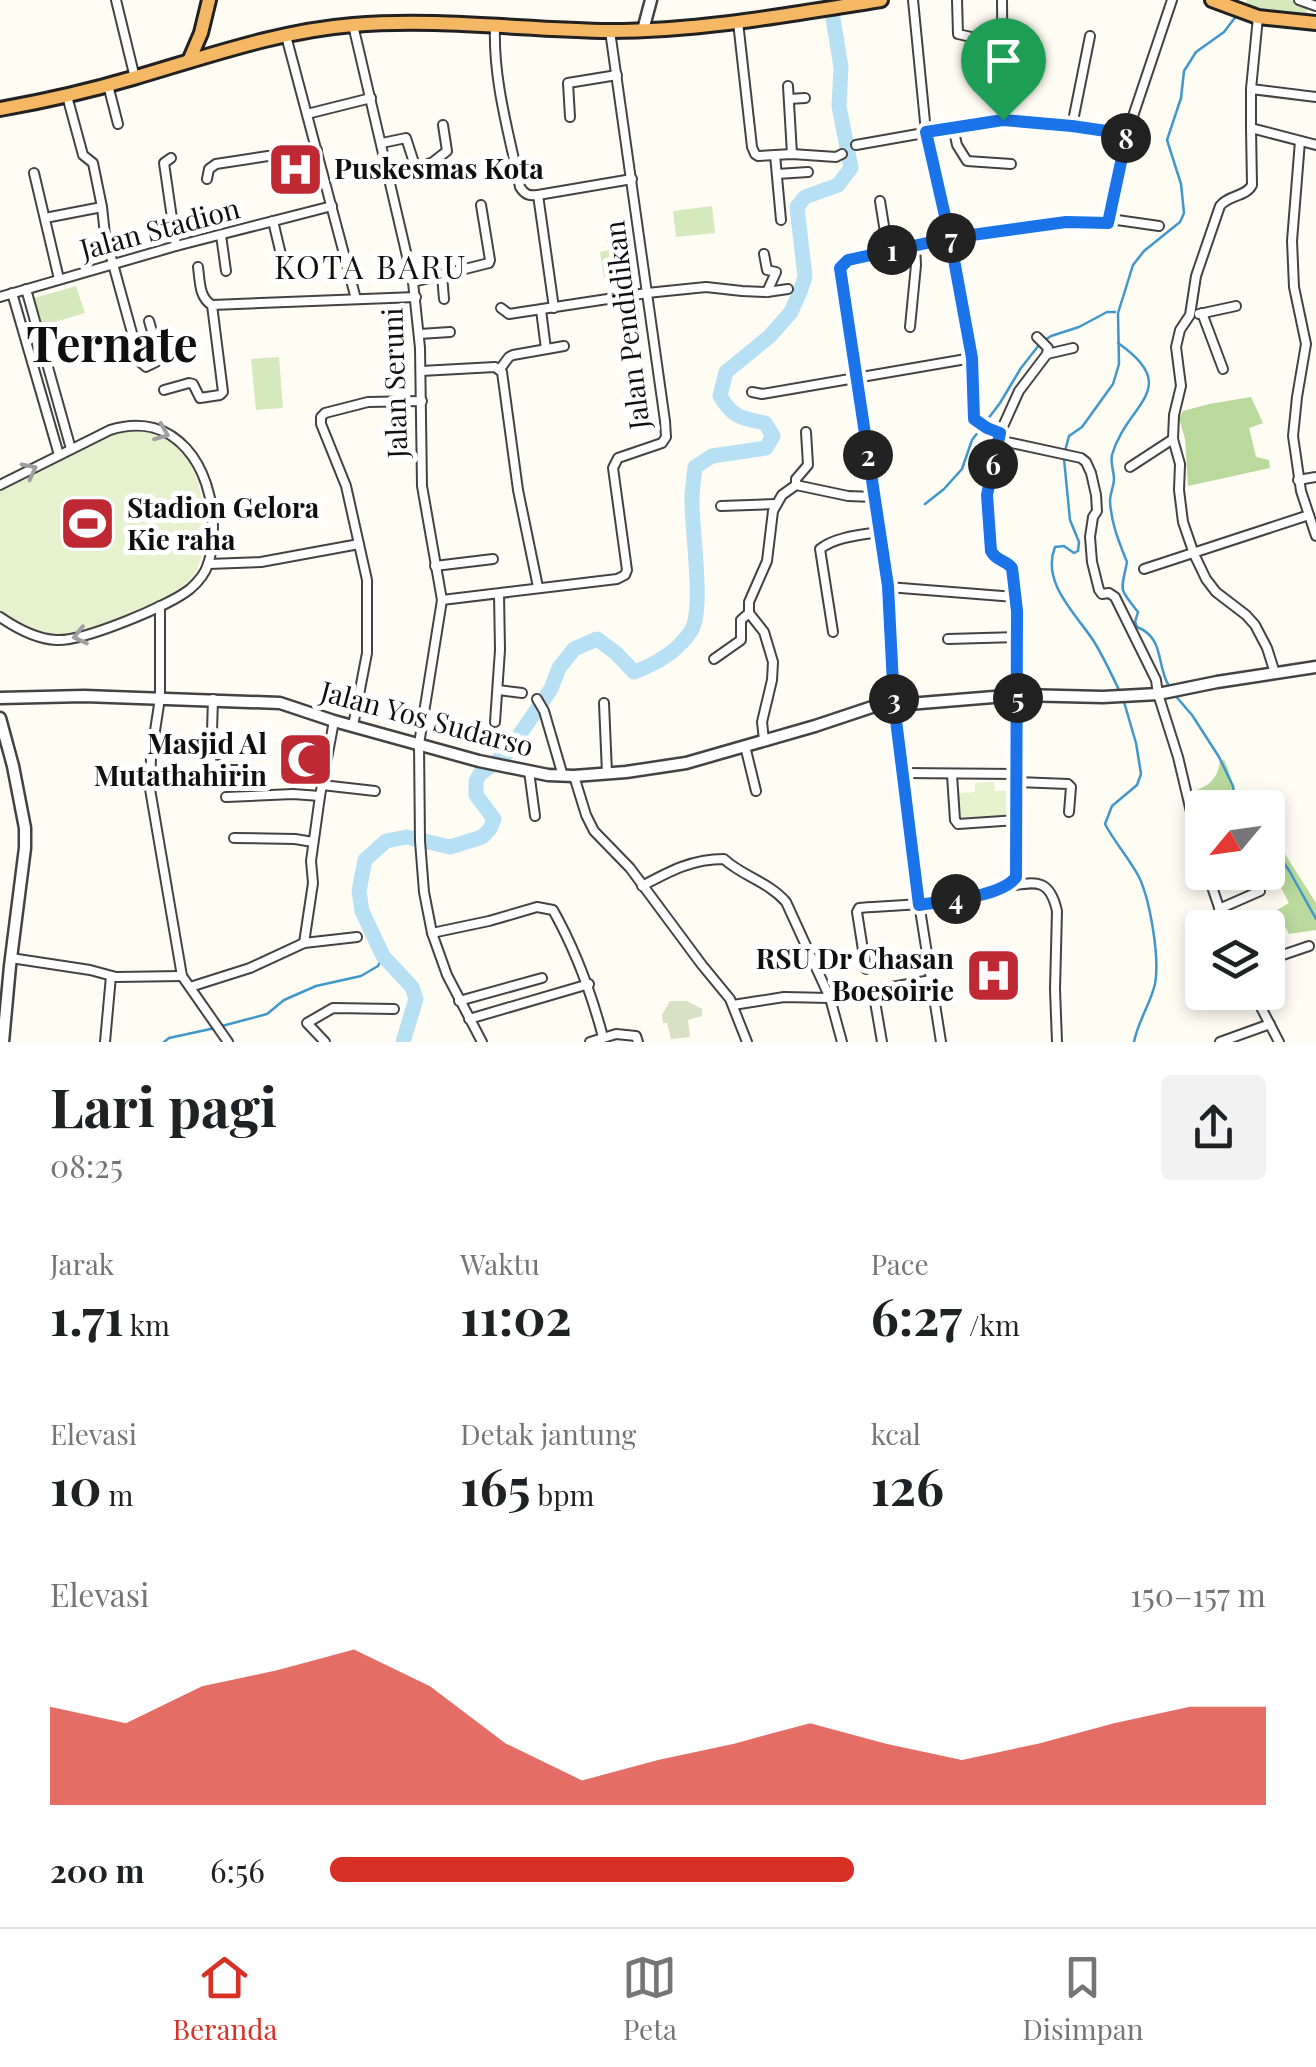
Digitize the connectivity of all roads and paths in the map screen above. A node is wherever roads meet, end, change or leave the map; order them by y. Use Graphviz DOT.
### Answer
graph roads {
  1 [pos="116,0"];
  2 [pos="209,0"];
  3 [pos="651,0"];
  4 [pos="881,0"];
  5 [pos="913,0"];
  6 [pos="957,0"];
  7 [pos="1002,0"];
  8 [pos="1172,0"];
  9 [pos="1212,0"];
  10 [pos="1299,0"];
  11 [pos="795,6"];
  12 [pos="1316,6"];
  13 [pos="1255,17"];
  14 [pos="738,22"];
  15 [pos="1316,22"];
  16 [pos="353,25"];
  17 [pos="495,26"];
  18 [pos="642,30"];
  19 [pos="610,31"];
  20 [pos="201,33"];
  21 [pos="286,36"];
  22 [pos="1090,36"];
  23 [pos="971,37"];
  24 [pos="217,53"];
  25 [pos="189,61"];
  26 [pos="616,75"];
  27 [pos="135,78"];
  28 [pos="108,85"];
  29 [pos="788,86"];
  30 [pos="1251,89"];
  31 [pos="67,96"];
  32 [pos="1316,97"];
  33 [pos="370,98"];
  34 [pos="805,98"];
  35 [pos="788,100"];
  36 [pos="0,109"];
  37 [pos="307,114"];
  38 [pos="570,117"];
  39 [pos="1003,120"];
  40 [pos="118,124"];
  41 [pos="444,125"];
  42 [pos="1072,126"];
  43 [pos="953,127"];
  44 [pos="1251,128"];
  45 [pos="926,132"];
  46 [pos="1127,134"];
  47 [pos="1300,141"];
  48 [pos="382,143"];
  49 [pos="856,145"];
  50 [pos="1316,145"];
  51 [pos="317,150"];
  52 [pos="792,154"];
  53 [pos="842,154"];
  54 [pos="775,155"];
  55 [pos="171,158"];
  56 [pos="1011,164"];
  57 [pos="808,172"];
  58 [pos="34,173"];
  59 [pos="777,174"];
  60 [pos="632,179"];
  61 [pos="207,180"];
  62 [pos="538,195"];
  63 [pos="880,201"];
  64 [pos="481,205"];
  65 [pos="332,206"];
  66 [pos="102,207"];
  67 [pos="45,218"];
  68 [pos="1110,219"];
  69 [pos="781,220"];
  70 [pos="272,221"];
  71 [pos="1159,226"];
  72 [pos="221,236"];
  73 [pos="950,238"];
  74 [pos="176,246"];
  75 [pos="915,246"];
  76 [pos="888,251"];
  77 [pos="764,254"];
  78 [pos="112,264"];
  79 [pos="283,264"];
  80 [pos="198,267"];
  81 [pos="226,271"];
  82 [pos="442,275"];
  83 [pos="60,279"];
  84 [pos="414,282"];
  85 [pos="26,289"];
  86 [pos="788,289"];
  87 [pos="767,292"];
  88 [pos="12,293"];
  89 [pos="647,293"];
  90 [pos="0,297"];
  91 [pos="416,297"];
  92 [pos="356,299"];
  93 [pos="444,299"];
  94 [pos="212,306"];
  95 [pos="1236,306"];
  96 [pos="502,308"];
  97 [pos="554,308"];
  98 [pos="541,310"];
  99 [pos="1202,314"];
  100 [pos="1190,315"];
  101 [pos="148,321"];
  102 [pos="910,326"];
  103 [pos="450,332"];
  104 [pos="419,334"];
  105 [pos="1037,337"];
  106 [pos="564,346"];
  107 [pos="546,348"];
  108 [pos="1073,348"];
  109 [pos="1047,354"];
  110 [pos="972,358"];
  111 [pos="500,368"];
  112 [pos="1223,368"];
  113 [pos="420,371"];
  114 [pos="858,379"];
  115 [pos="164,390"];
  116 [pos="752,392"];
  117 [pos="422,401"];
  118 [pos="806,432"];
  119 [pos="998,436"];
  120 [pos="1174,439"];
  121 [pos="71,449"];
  122 [pos="59,455"];
  123 [pos="1130,467"];
  124 [pos="1316,476"];
  125 [pos="1298,480"];
  126 [pos="0,485"];
  127 [pos="796,485"];
  128 [pos="874,497"];
  129 [pos="776,504"];
  130 [pos="721,506"];
  131 [pos="1309,515"];
  132 [pos="879,532"];
  133 [pos="1316,536"];
  134 [pos="359,544"];
  135 [pos="1194,554"];
  136 [pos="492,559"];
  137 [pos="208,564"];
  138 [pos="435,566"];
  139 [pos="1144,570"];
  140 [pos="888,586"];
  141 [pos="538,587"];
  142 [pos="499,594"];
  143 [pos="1015,597"];
  144 [pos="442,600"];
  145 [pos="160,606"];
  146 [pos="749,613"];
  147 [pos="0,617"];
  148 [pos="833,632"];
  149 [pos="1018,637"];
  150 [pos="948,640"];
  151 [pos="714,659"];
  152 [pos="1316,668"];
  153 [pos="1275,673"];
  154 [pos="498,690"];
  155 [pos="522,692"];
  156 [pos="1162,694"];
  157 [pos="1018,696"];
  158 [pos="0,698"];
  159 [pos="160,698"];
  160 [pos="213,699"];
  161 [pos="537,699"];
  162 [pos="604,703"];
  163 [pos="894,704"];
  164 [pos="0,718"];
  165 [pos="334,721"];
  166 [pos="496,722"];
  167 [pos="353,726"];
  168 [pos="764,740"];
  169 [pos="419,744"];
  170 [pos="745,746"];
  171 [pos="251,768"];
  172 [pos="529,771"];
  173 [pos="902,773"];
  174 [pos="607,774"];
  175 [pos="952,775"];
  176 [pos="569,776"];
  177 [pos="1017,778"];
  178 [pos="322,784"];
  179 [pos="1186,790"];
  180 [pos="375,791"];
  181 [pos="756,791"];
  182 [pos="226,796"];
  183 [pos="320,796"];
  184 [pos="1069,812"];
  185 [pos="535,816"];
  186 [pos="1017,820"];
  187 [pos="234,838"];
  188 [pos="314,842"];
  189 [pos="642,886"];
  190 [pos="1010,886"];
  191 [pos="1212,890"];
  192 [pos="1260,891"];
  193 [pos="919,905"];
  194 [pos="1218,908"];
  195 [pos="432,934"];
  196 [pos="357,936"];
  197 [pos="304,943"];
  198 [pos="1309,946"];
  199 [pos="1285,954"];
  200 [pos="11,958"];
  201 [pos="866,968"];
  202 [pos="111,976"];
  203 [pos="182,976"];
  204 [pos="542,978"];
  205 [pos="931,980"];
  206 [pos="589,984"];
  207 [pos="190,987"];
  208 [pos="873,990"];
  209 [pos="830,998"];
  210 [pos="459,1001"];
  211 [pos="734,1006"];
  212 [pos="394,1009"];
  213 [pos="1263,1010"];
  214 [pos="468,1019"];
  215 [pos="1270,1024"];
  216 [pos="603,1038"];
  217 [pos="4,1042"];
  218 [pos="104,1042"];
  219 [pos="228,1042"];
  220 [pos="325,1042"];
  221 [pos="482,1042"];
  222 [pos="590,1042"];
  223 [pos="638,1042"];
  224 [pos="747,1042"];
  225 [pos="842,1042"];
  226 [pos="882,1042"];
  227 [pos="942,1042"];
  228 [pos="1057,1042"];
  229 [pos="1220,1042"];
  230 [pos="1279,1042"];
  1 -- 27 [label="street"];
  2 -- 20 [label="highway"];
  3 -- 18 [label="street"];
  4 -- 11 [label="highway"];
  5 -- 45 [label="street"];
  6 -- 23 [label="street"];
  7 -- 39 [label="street"];
  8 -- 46 [label="street"];
  9 -- 13 [label="highway"];
  10 -- 12 [label="street"];
  11 -- 14 [label="highway"];
  13 -- 15 [label="highway"];
  13 -- 30 [label="street"];
  14 -- 18 [label="highway"];
  14 -- 54 [label="street"];
  16 -- 17 [label="highway"];
  16 -- 21 [label="highway"];
  16 -- 33 [label="street, Jalan Seruni"];
  17 -- 19 [label="highway"];
  17 -- 62 [label="street"];
  18 -- 19 [label="highway"];
  19 -- 26 [label="street, Jalan Pendidikan"];
  20 -- 24 [label="highway"];
  20 -- 25 [label="highway"];
  21 -- 24 [label="highway"];
  21 -- 37 [label="street"];
  22 -- 42 [label="street"];
  24 -- 25 [label="highway"];
  25 -- 27 [label="highway"];
  26 -- 38 [label="street"];
  26 -- 60 [label="street, Jalan Pendidikan"];
  27 -- 28 [label="highway"];
  28 -- 31 [label="highway"];
  28 -- 40 [label="street"];
  29 -- 35 [label="street"];
  30 -- 32 [label="street"];
  30 -- 44 [label="street"];
  31 -- 36 [label="highway"];
  31 -- 66 [label="street"];
  33 -- 37 [label="street"];
  33 -- 48 [label="street, Jalan Seruni"];
  34 -- 35 [label="street"];
  35 -- 52 [label="street"];
  37 -- 51 [label="street"];
  39 -- 42 [label="street"];
  39 -- 43 [label="street"];
  41 -- 48 [label="street"];
  42 -- 46 [label="street"];
  43 -- 45 [label="street"];
  43 -- 56 [label="street"];
  44 -- 47 [label="street"];
  44 -- 100 [label="street"];
  45 -- 49 [label="street"];
  45 -- 73 [label="street"];
  46 -- 68 [label="street"];
  47 -- 50 [label="street"];
  47 -- 125 [label="street"];
  48 -- 84 [label="street, Jalan Seruni"];
  51 -- 61 [label="street"];
  51 -- 65 [label="street"];
  52 -- 53 [label="street"];
  52 -- 54 [label="street"];
  54 -- 59 [label="street"];
  55 -- 74 [label="street"];
  57 -- 59 [label="street"];
  58 -- 67 [label="street"];
  59 -- 69 [label="street"];
  60 -- 62 [label="street"];
  60 -- 89 [label="street, Jalan Pendidikan"];
  62 -- 97 [label="street"];
  63 -- 76 [label="street"];
  64 -- 82 [label="street"];
  65 -- 70 [label="street, Jalan Stadion"];
  65 -- 92 [label="street"];
  66 -- 67 [label="street"];
  66 -- 78 [label="street"];
  67 -- 83 [label="street"];
  68 -- 71 [label="street"];
  68 -- 73 [label="street"];
  70 -- 72 [label="street, Jalan Stadion"];
  70 -- 79 [label="street"];
  72 -- 74 [label="street, Jalan Stadion"];
  72 -- 81 [label="street"];
  73 -- 75 [label="street"];
  73 -- 110 [label="street"];
  74 -- 78 [label="street, Jalan Stadion"];
  75 -- 76 [label="street"];
  75 -- 102 [label="street"];
  76 -- 114 [label="street"];
  77 -- 87 [label="street"];
  78 -- 83 [label="street, Jalan Stadion"];
  78 -- 101 [label="street"];
  80 -- 94 [label="street"];
  82 -- 84 [label="street"];
  82 -- 93 [label="street"];
  83 -- 85 [label="street, Jalan Stadion"];
  84 -- 91 [label="street, Jalan Seruni"];
  85 -- 88 [label="street, Jalan Stadion"];
  85 -- 121 [label="street"];
  86 -- 87 [label="street"];
  87 -- 89 [label="street"];
  88 -- 90 [label="street, Jalan Stadion"];
  88 -- 122 [label="street"];
  89 -- 97 [label="street"];
  89 -- 141 [label="street, Jalan Pendidikan"];
  91 -- 92 [label="street"];
  91 -- 104 [label="street, Jalan Seruni"];
  92 -- 94 [label="street"];
  94 -- 115 [label="street"];
  95 -- 99 [label="street"];
  96 -- 98 [label="street"];
  97 -- 98 [label="street"];
  98 -- 107 [label="street"];
  99 -- 100 [label="street"];
  99 -- 112 [label="street"];
  100 -- 120 [label="street"];
  103 -- 104 [label="street"];
  104 -- 113 [label="street, Jalan Seruni"];
  105 -- 109 [label="street"];
  106 -- 107 [label="street"];
  107 -- 111 [label="street"];
  108 -- 109 [label="street"];
  109 -- 119 [label="street"];
  110 -- 114 [label="street"];
  110 -- 119 [label="street"];
  111 -- 113 [label="street"];
  111 -- 141 [label="street"];
  113 -- 117 [label="street, Jalan Seruni"];
  114 -- 116 [label="street"];
  114 -- 128 [label="street"];
  117 -- 134 [label="street"];
  117 -- 138 [label="street, Jalan Seruni"];
  118 -- 127 [label="street"];
  119 -- 143 [label="street"];
  119 -- 156 [label="street"];
  120 -- 123 [label="street"];
  120 -- 135 [label="street"];
  121 -- 122 [label="street"];
  121 -- 137 [label="street, one-way"];
  126 -- 122 [label="street, one-way"];
  124 -- 125 [label="street"];
  125 -- 131 [label="street"];
  127 -- 128 [label="street"];
  127 -- 129 [label="street"];
  128 -- 132 [label="street"];
  129 -- 130 [label="street"];
  129 -- 146 [label="street"];
  131 -- 133 [label="street"];
  131 -- 135 [label="street"];
  132 -- 140 [label="street"];
  132 -- 148 [label="street"];
  134 -- 137 [label="street"];
  134 -- 167 [label="street"];
  135 -- 139 [label="street"];
  135 -- 153 [label="street"];
  136 -- 138 [label="street"];
  137 -- 145 [label="street"];
  138 -- 144 [label="street, Jalan Seruni"];
  140 -- 143 [label="street"];
  140 -- 163 [label="street"];
  141 -- 142 [label="street, Jalan Pendidikan"];
  142 -- 144 [label="street, Jalan Pendidikan"];
  142 -- 154 [label="street"];
  143 -- 149 [label="street"];
  144 -- 169 [label="street, Jalan Seruni"];
  145 -- 147 [label="street, one-way"];
  145 -- 159 [label="street"];
  146 -- 151 [label="street"];
  146 -- 168 [label="street"];
  149 -- 150 [label="street"];
  149 -- 157 [label="street"];
  152 -- 153 [label="street, Jalan Yos Sudarso"];
  153 -- 156 [label="street, Jalan Yos Sudarso"];
  154 -- 155 [label="street"];
  154 -- 166 [label="street"];
  156 -- 157 [label="street, Jalan Yos Sudarso"];
  156 -- 179 [label="street"];
  157 -- 163 [label="street, Jalan Yos Sudarso"];
  157 -- 177 [label="street"];
  158 -- 159 [label="street, Jalan Yos Sudarso"];
  159 -- 160 [label="street, Jalan Yos Sudarso"];
  159 -- 203 [label="street"];
  160 -- 165 [label="street, Jalan Yos Sudarso"];
  160 -- 171 [label="street"];
  161 -- 176 [label="street"];
  162 -- 174 [label="street"];
  163 -- 168 [label="street, Jalan Yos Sudarso"];
  163 -- 173 [label="street"];
  164 -- 200 [label="street"];
  165 -- 167 [label="street, Jalan Yos Sudarso"];
  165 -- 178 [label="street"];
  167 -- 169 [label="street, Jalan Yos Sudarso"];
  168 -- 170 [label="street, Jalan Yos Sudarso"];
  169 -- 172 [label="street, Jalan Yos Sudarso"];
  169 -- 195 [label="street, Jalan Seruni"];
  170 -- 174 [label="street, Jalan Yos Sudarso"];
  170 -- 181 [label="street"];
  172 -- 176 [label="street, Jalan Yos Sudarso"];
  172 -- 185 [label="street"];
  173 -- 175 [label="street"];
  173 -- 193 [label="street"];
  174 -- 176 [label="street, Jalan Yos Sudarso"];
  175 -- 177 [label="street"];
  175 -- 186 [label="street"];
  176 -- 189 [label="street"];
  177 -- 184 [label="street"];
  177 -- 186 [label="street"];
  178 -- 180 [label="street"];
  178 -- 183 [label="street"];
  182 -- 183 [label="street"];
  183 -- 188 [label="street"];
  186 -- 190 [label="street"];
  187 -- 188 [label="street"];
  188 -- 197 [label="street"];
  189 -- 209 [label="street"];
  189 -- 211 [label="street"];
  190 -- 193 [label="street"];
  190 -- 228 [label="street"];
  191 -- 194 [label="street"];
  192 -- 194 [label="street"];
  193 -- 201 [label="street"];
  193 -- 205 [label="street"];
  195 -- 206 [label="street"];
  195 -- 210 [label="street, Jalan Seruni"];
  196 -- 197 [label="street"];
  197 -- 207 [label="street"];
  198 -- 199 [label="street"];
  200 -- 202 [label="street"];
  200 -- 217 [label="street"];
  202 -- 203 [label="street"];
  202 -- 218 [label="street"];
  203 -- 207 [label="street"];
  204 -- 210 [label="street"];
  205 -- 208 [label="street"];
  205 -- 227 [label="street"];
  206 -- 214 [label="street"];
  206 -- 216 [label="street"];
  207 -- 219 [label="street"];
  208 -- 209 [label="street"];
  208 -- 226 [label="street"];
  209 -- 211 [label="street"];
  209 -- 225 [label="street"];
  210 -- 214 [label="street, Jalan Seruni"];
  211 -- 224 [label="street"];
  212 -- 220 [label="street"];
  213 -- 215 [label="street"];
  214 -- 221 [label="street, Jalan Seruni"];
  215 -- 229 [label="street"];
  215 -- 230 [label="street"];
  216 -- 222 [label="street"];
  216 -- 223 [label="street"];
}
